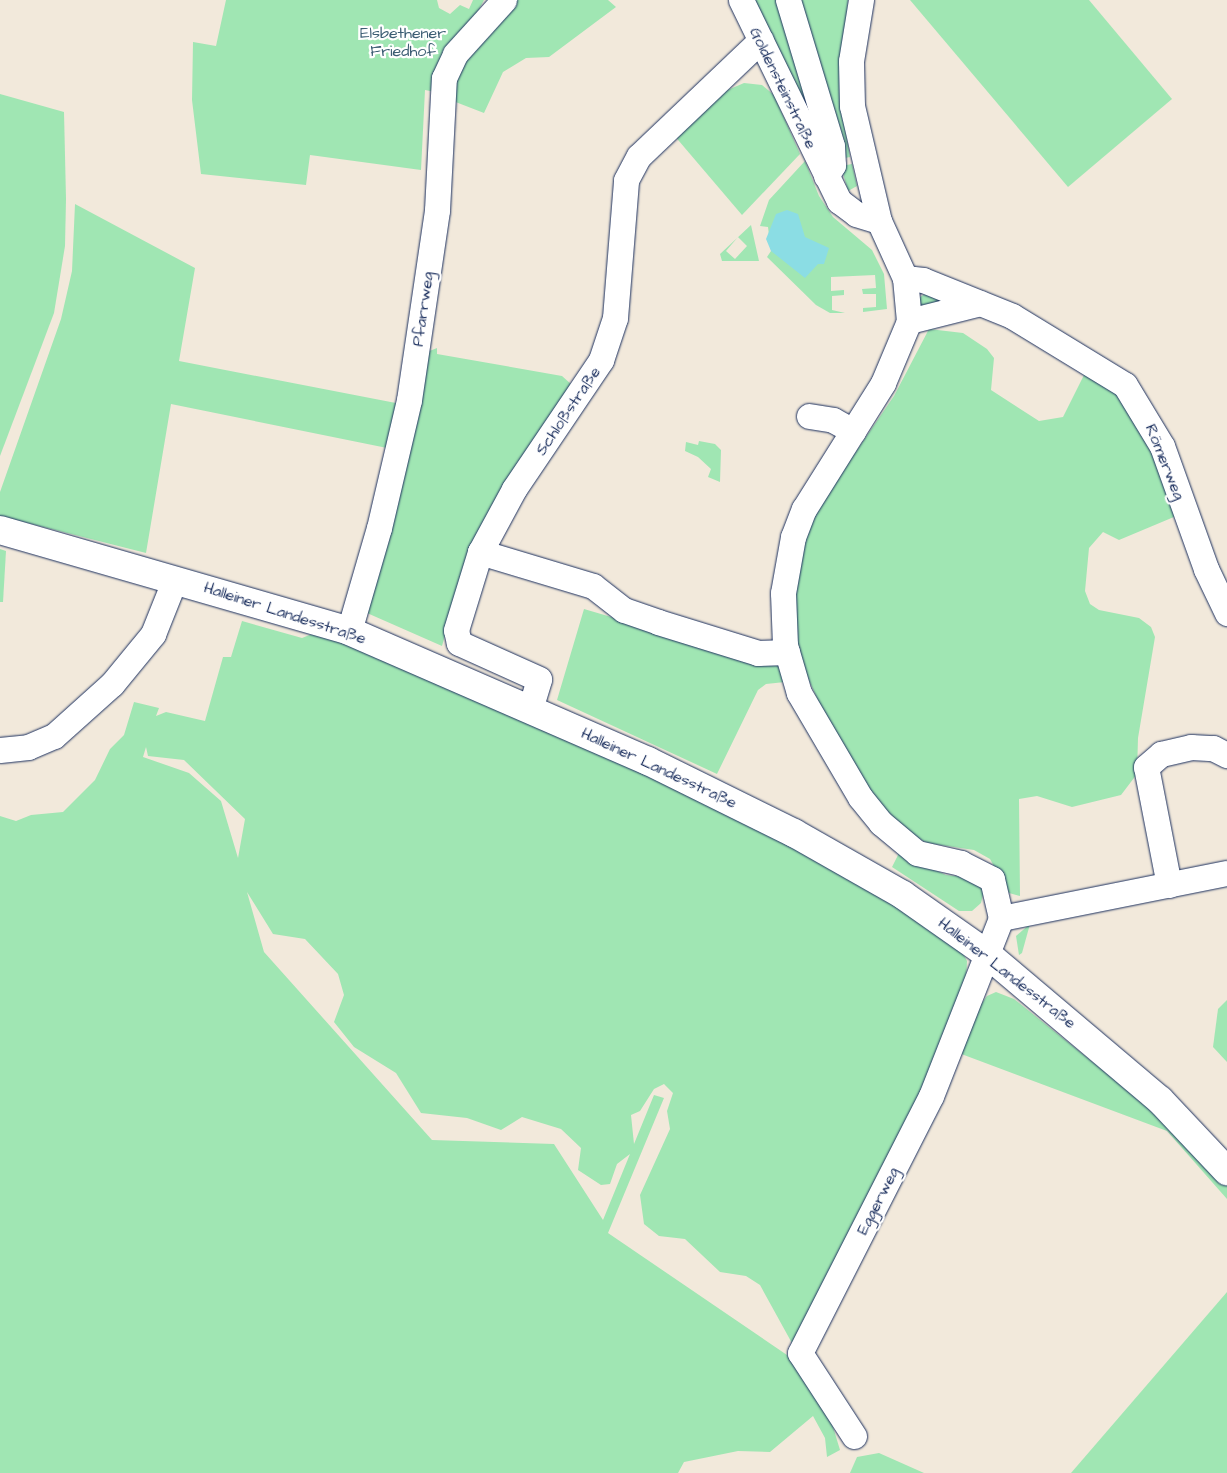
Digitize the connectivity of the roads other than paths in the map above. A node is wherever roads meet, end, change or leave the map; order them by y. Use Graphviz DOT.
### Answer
graph roads {
  1 [pos="504,0"];
  2 [pos="740,0"];
  3 [pos="788,0"];
  4 [pos="861,0"];
  5 [pos="761,40"];
  6 [pos="775,68"];
  7 [pos="719,81"];
  8 [pos="826,176"];
  9 [pos="879,221"];
  10 [pos="904,278"];
  11 [pos="980,303"];
  12 [pos="909,321"];
  13 [pos="809,416"];
  14 [pos="853,431"];
  15 [pos="0,530"];
  16 [pos="480,552"];
  17 [pos="175,579"];
  18 [pos="1227,613"];
  19 [pos="349,631"];
  20 [pos="787,652"];
  21 [pos="530,709"];
  22 [pos="0,750"];
  23 [pos="1227,755"];
  24 [pos="1227,873"];
  25 [pos="1169,885"];
  26 [pos="1002,918"];
  27 [pos="987,954"];
  28 [pos="1227,1171"];
  29 [pos="854,1436"];
  1 -- 19 [label="street, Pfarrweg"];
  2 -- 5 [label="street, Goldensteinstraße"];
  3 -- 8 [label="street, Goldensteinstraße"];
  4 -- 9 [label="street"];
  5 -- 6 [label="street, Goldensteinstraße"];
  5 -- 7 [label="street, Schloßstraße"];
  6 -- 7 [label="street"];
  6 -- 8 [label="street, Goldensteinstraße"];
  7 -- 16 [label="street, Schloßstraße"];
  8 -- 9 [label="street, Goldensteinstraße"];
  9 -- 10 [label="street"];
  10 -- 11 [label="street, Römerweg"];
  10 -- 12 [label="street"];
  11 -- 12 [label="street"];
  11 -- 18 [label="street, Römerweg"];
  12 -- 14 [label="street"];
  13 -- 14 [label="street"];
  14 -- 20 [label="street"];
  15 -- 17 [label="main road, Halleiner Landesstraße"];
  16 -- 20 [label="street"];
  16 -- 21 [label="street, Schloßstraße"];
  17 -- 19 [label="main road, Halleiner Landesstraße"];
  17 -- 22 [label="street"];
  19 -- 21 [label="main road, Halleiner Landesstraße"];
  20 -- 26 [label="street"];
  21 -- 27 [label="main road, Halleiner Landesstraße"];
  23 -- 25 [label="street"];
  24 -- 25 [label="street"];
  25 -- 26 [label="street"];
  26 -- 27 [label="street"];
  27 -- 28 [label="main road, Halleiner Landesstraße"];
  27 -- 29 [label="street, Eggerweg"];
}
